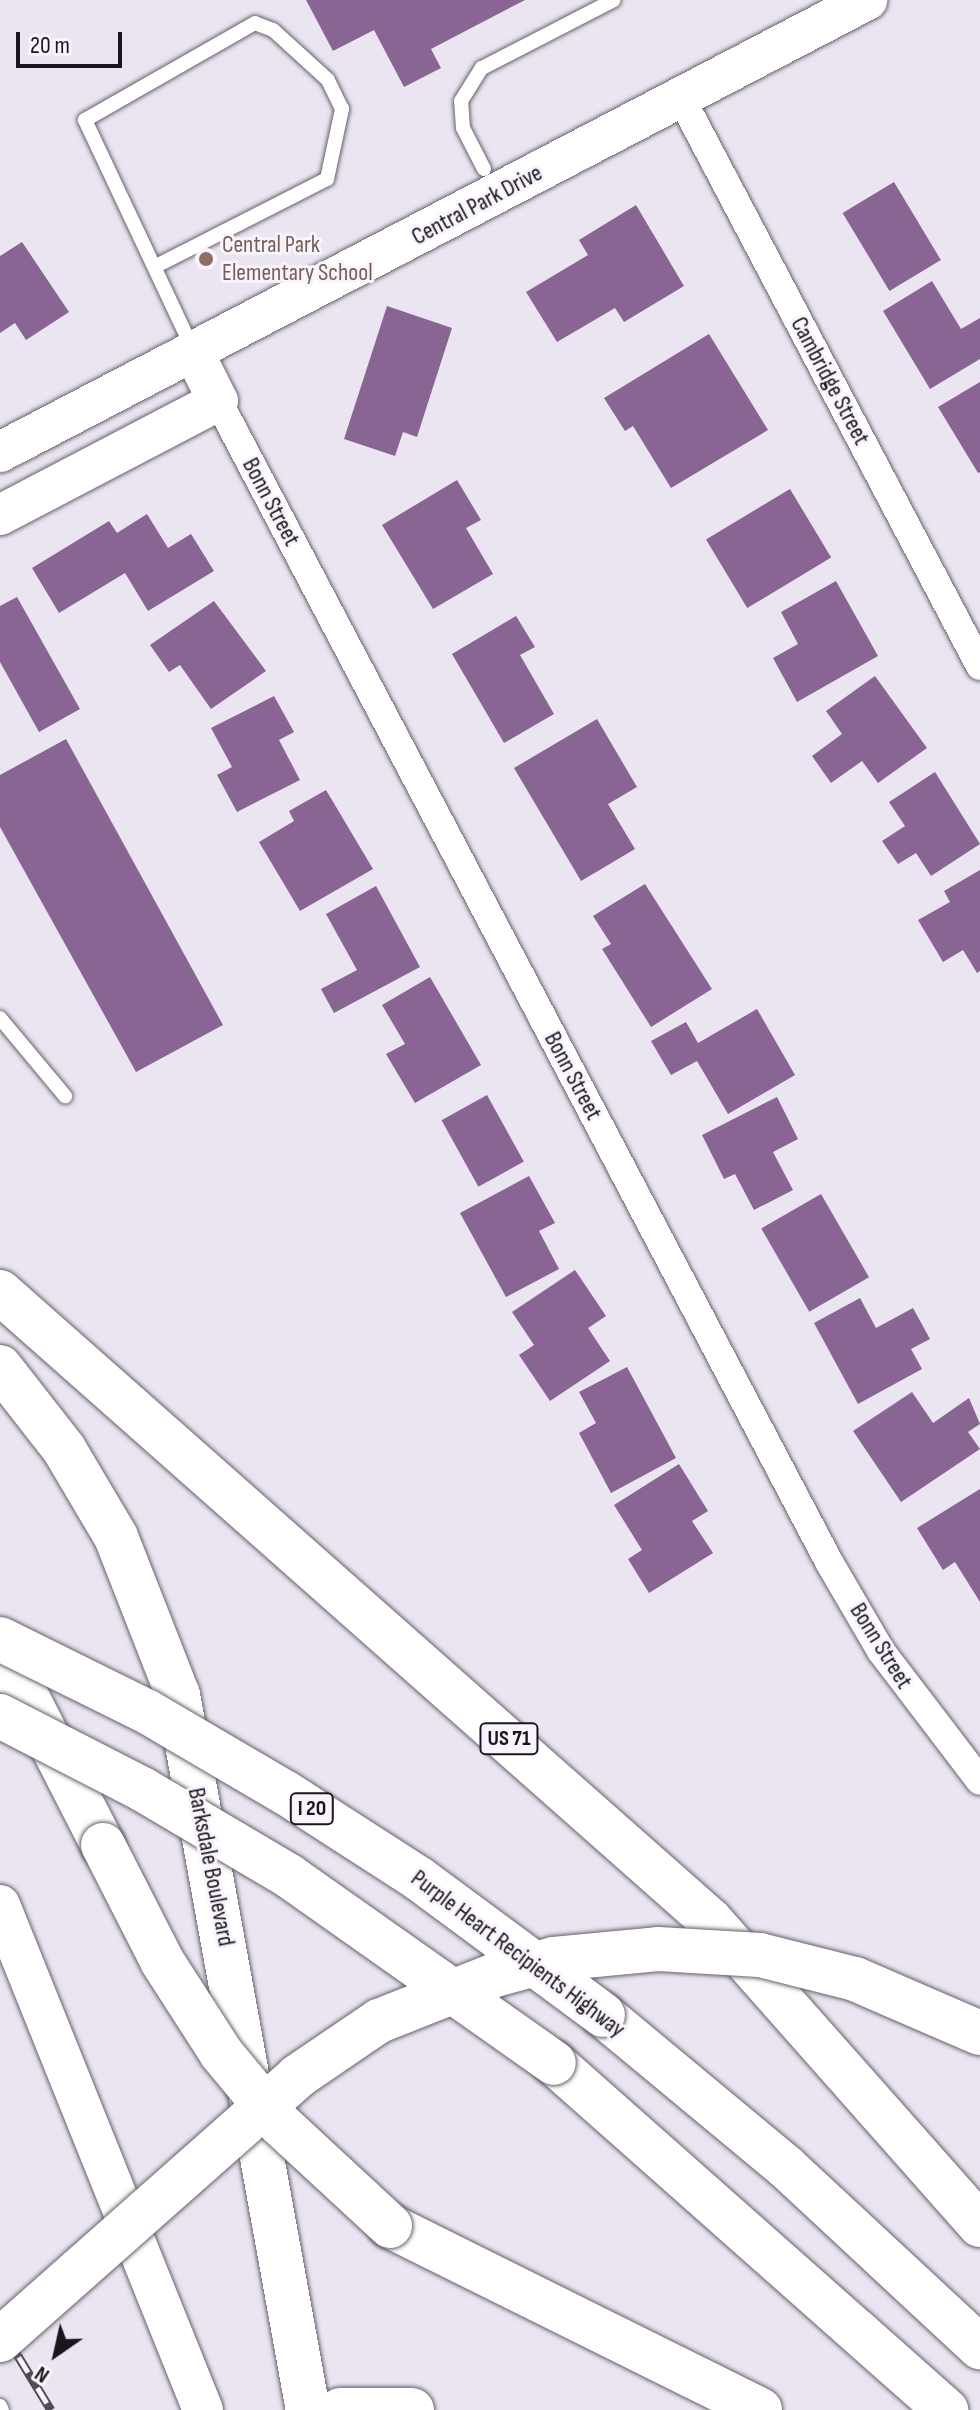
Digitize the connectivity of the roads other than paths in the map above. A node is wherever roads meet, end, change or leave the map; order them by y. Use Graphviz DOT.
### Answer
graph roads {
  1 [pos="614,0"];
  2 [pos="867,0"];
  3 [pos="680,96"];
  4 [pos="491,182"];
  5 [pos="156,266"];
  6 [pos="194,353"];
  7 [pos="218,401"];
  8 [pos="0,452"];
  9 [pos="0,515"];
  10 [pos="980,666"];
  11 [pos="0,1018"];
  12 [pos="65,1096"];
  13 [pos="0,1292"];
  14 [pos="0,1367"];
  15 [pos="0,1641"];
  16 [pos="0,1716"];
  17 [pos="980,1781"];
  18 [pos="0,1905"];
  19 [pos="980,2033"];
  20 [pos="980,2225"];
  21 [pos="0,2340"];
  22 [pos="980,2347"];
  23 [pos="203,2410"];
  24 [pos="308,2410"];
  25 [pos="340,2410"];
  26 [pos="412,2410"];
  27 [pos="760,2410"];
  28 [pos="946,2410"];
  1 -- 4 [label="lane"];
  2 -- 3 [label="street, Central Park Drive"];
  3 -- 4 [label="street, Central Park Drive"];
  3 -- 10 [label="street, Cambridge Street"];
  4 -- 6 [label="street, Central Park Drive"];
  5 -- 5 [label="lane"];
  5 -- 6 [label="lane"];
  6 -- 7 [label="street, Bonn Street"];
  6 -- 8 [label="street, Central Park Drive"];
  7 -- 9 [label="street"];
  7 -- 17 [label="street, Bonn Street"];
  11 -- 12 [label="lane"];
  13 -- 20 [label="main road, US 71"];
  14 -- 24 [label="main road, Barksdale Boulevard"];
  15 -- 22 [label="main road, Purple Heart Recipients Highway / I 20, bridge"];
  15 -- 27 [label="main road, bridge"];
  16 -- 28 [label="main road, bridge"];
  18 -- 23 [label="street"];
  19 -- 21 [label="main road, bridge"];
  25 -- 26 [label="main road"];
}
